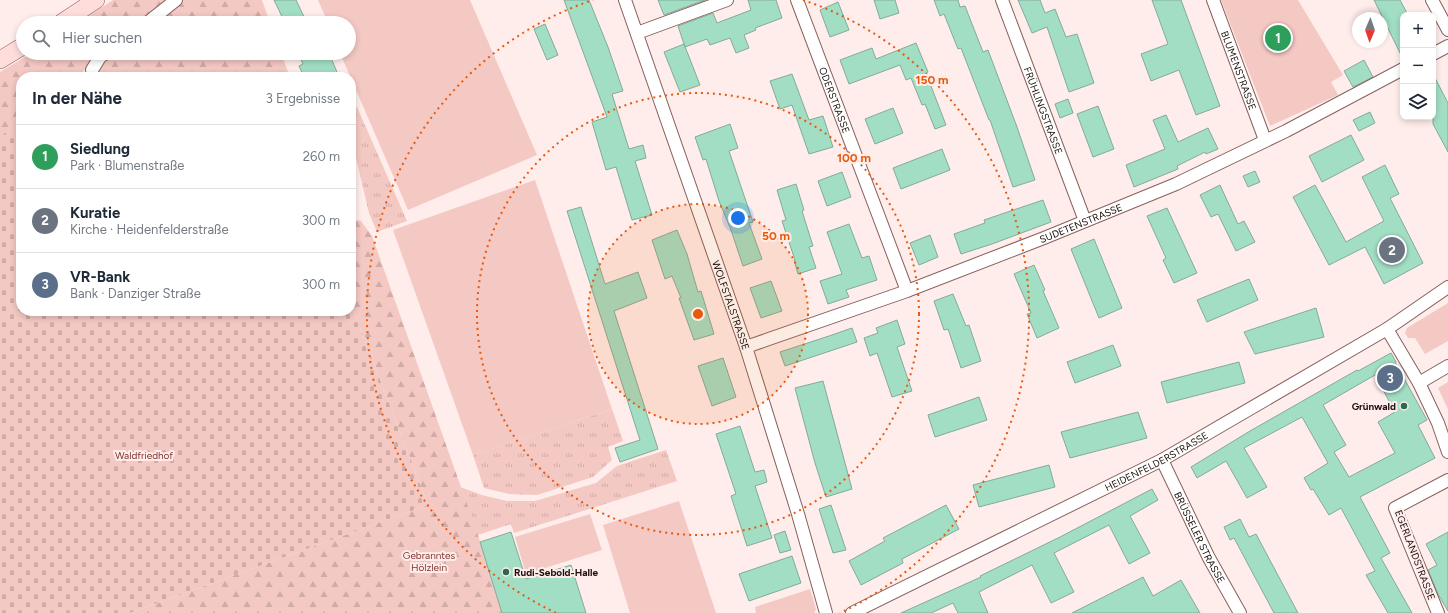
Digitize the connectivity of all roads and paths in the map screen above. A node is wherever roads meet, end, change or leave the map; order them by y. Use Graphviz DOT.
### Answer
graph roads {
  1 [pos="96,0"];
  2 [pos="176,0"];
  3 [pos="625,0"];
  4 [pos="726,0"];
  5 [pos="797,0"];
  6 [pos="1002,0"];
  7 [pos="1213,0"];
  8 [pos="1432,0"];
  9 [pos="72,16"];
  10 [pos="157,16"];
  11 [pos="1448,30"];
  12 [pos="637,34"];
  13 [pos="1448,46"];
  14 [pos="16,50"];
  15 [pos="1436,52"];
  16 [pos="0,60"];
  17 [pos="98,60"];
  18 [pos="92,70"];
  19 [pos="1400,71"];
  20 [pos="1265,140"];
  21 [pos="1085,221"];
  22 [pos="1448,287"];
  23 [pos="907,291"];
  24 [pos="1387,329"];
  25 [pos="746,347"];
  26 [pos="1448,366"];
  27 [pos="1418,383"];
  28 [pos="1448,452"];
  29 [pos="1162,460"];
  30 [pos="1448,480"];
  31 [pos="826,613"];
  32 [pos="852,613"];
  33 [pos="1240,613"];
  34 [pos="1438,613"];
  1 -- 9 [label="street"];
  2 -- 10 [label="street"];
  3 -- 12 [label="street, WOLFSTALSTRASSE"];
  4 -- 12 [label="street"];
  5 -- 23 [label="street, ODERSTRASSE"];
  6 -- 21 [label="street, FRÜHLINGSTRASSE"];
  7 -- 20 [label="street, BLUMENSTRASSE"];
  8 -- 11 [label="street"];
  12 -- 25 [label="street, WOLFSTALSTRASSE"];
  13 -- 15 [label="street"];
  14 -- 16 [label="street"];
  17 -- 18 [label="street"];
  19 -- 20 [label="street, SUDETENSTRASSE"];
  20 -- 21 [label="street, SUDETENSTRASSE"];
  21 -- 23 [label="street, SUDETENSTRASSE"];
  22 -- 24 [label="street, HEIDENFELDERSTRASSE"];
  23 -- 25 [label="street, SUDETENSTRASSE"];
  24 -- 27 [label="street"];
  24 -- 29 [label="street, HEIDENFELDERSTRASSE"];
  25 -- 31 [label="street, WOLFSTALSTRASSE"];
  26 -- 27 [label="street"];
  27 -- 28 [label="street"];
  29 -- 32 [label="street, HEIDENFELDERSTRASSE"];
  29 -- 33 [label="street, BRÜSSELER STRASSE"];
  30 -- 34 [label="street, EGERLANDSTRASSE"];
}
